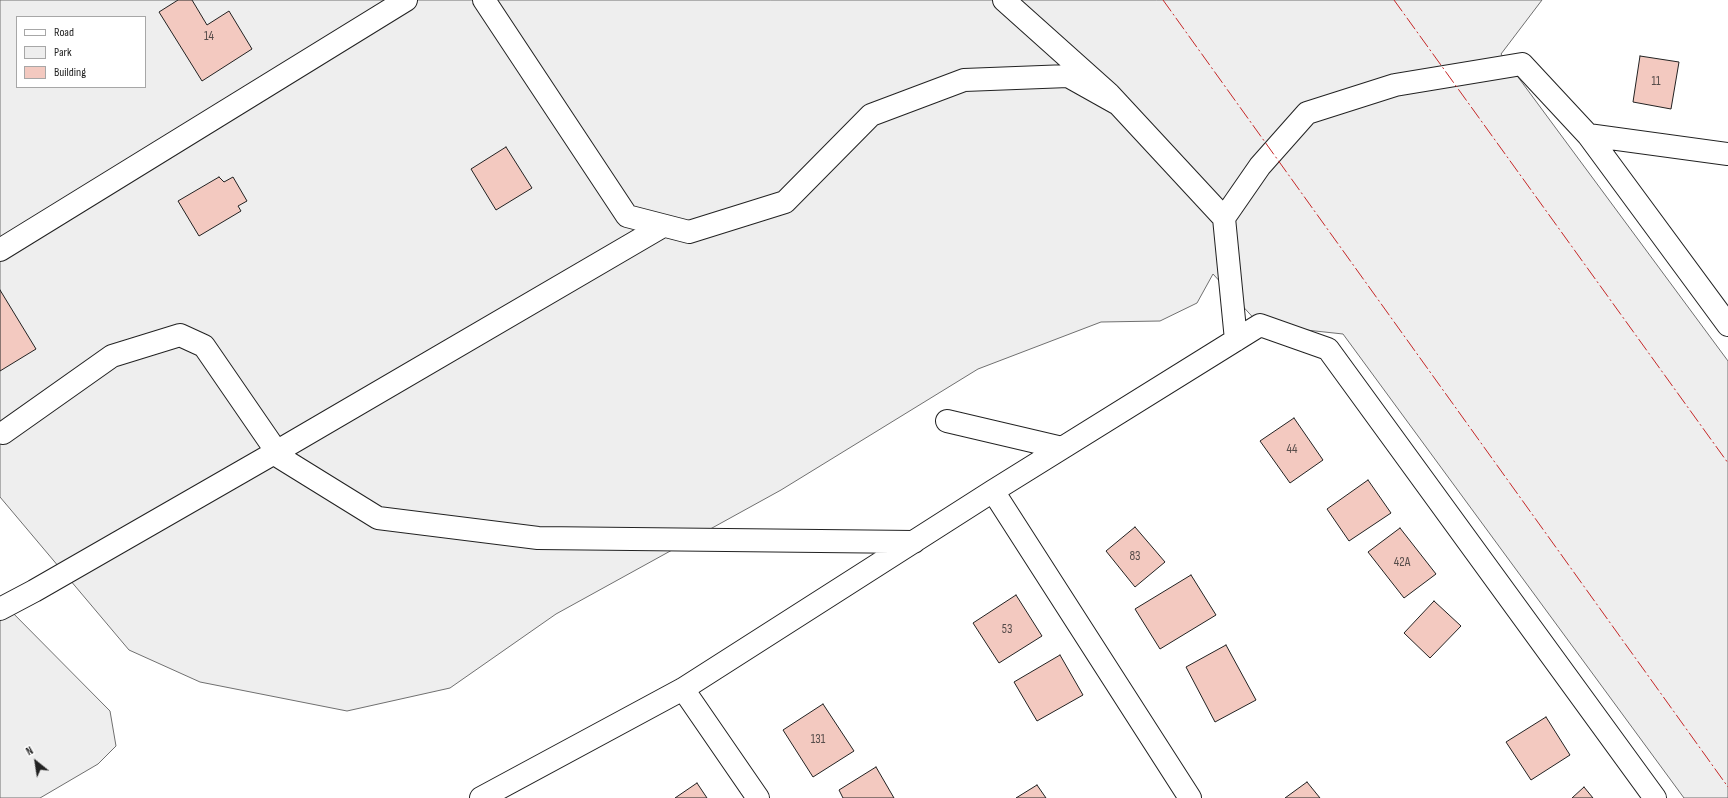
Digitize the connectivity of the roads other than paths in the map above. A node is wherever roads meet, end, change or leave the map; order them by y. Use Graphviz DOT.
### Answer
graph roads {
  1 [pos="406,0"];
  2 [pos="484,0"];
  3 [pos="1004,0"];
  4 [pos="1118,104"];
  5 [pos="1588,135"];
  6 [pos="1728,154"];
  7 [pos="1224,218"];
  8 [pos="664,226"];
  9 [pos="0,250"];
  10 [pos="1728,325"];
  11 [pos="1236,340"];
  12 [pos="947,422"];
  13 [pos="4,433"];
  14 [pos="1062,448"];
  15 [pos="276,452"];
  16 [pos="993,491"];
  17 [pos="914,542"];
  18 [pos="0,609"];
  19 [pos="684,689"];
  20 [pos="481,798"];
  21 [pos="758,798"];
  22 [pos="1190,798"];
  23 [pos="1655,798"];
  1 -- 9 [label="street"];
  2 -- 8 [label="street"];
  3 -- 4 [label="street"];
  4 -- 7 [label="street"];
  4 -- 8 [label="street"];
  5 -- 6 [label="street"];
  5 -- 7 [label="street"];
  5 -- 10 [label="street"];
  7 -- 11 [label="street"];
  8 -- 15 [label="street"];
  11 -- 14 [label="street"];
  11 -- 23 [label="street"];
  12 -- 14 [label="street"];
  13 -- 15 [label="street"];
  14 -- 16 [label="street"];
  15 -- 17 [label="street"];
  15 -- 18 [label="street"];
  16 -- 17 [label="street"];
  16 -- 22 [label="street"];
  17 -- 19 [label="street"];
  19 -- 20 [label="street"];
  19 -- 21 [label="street"];
}
